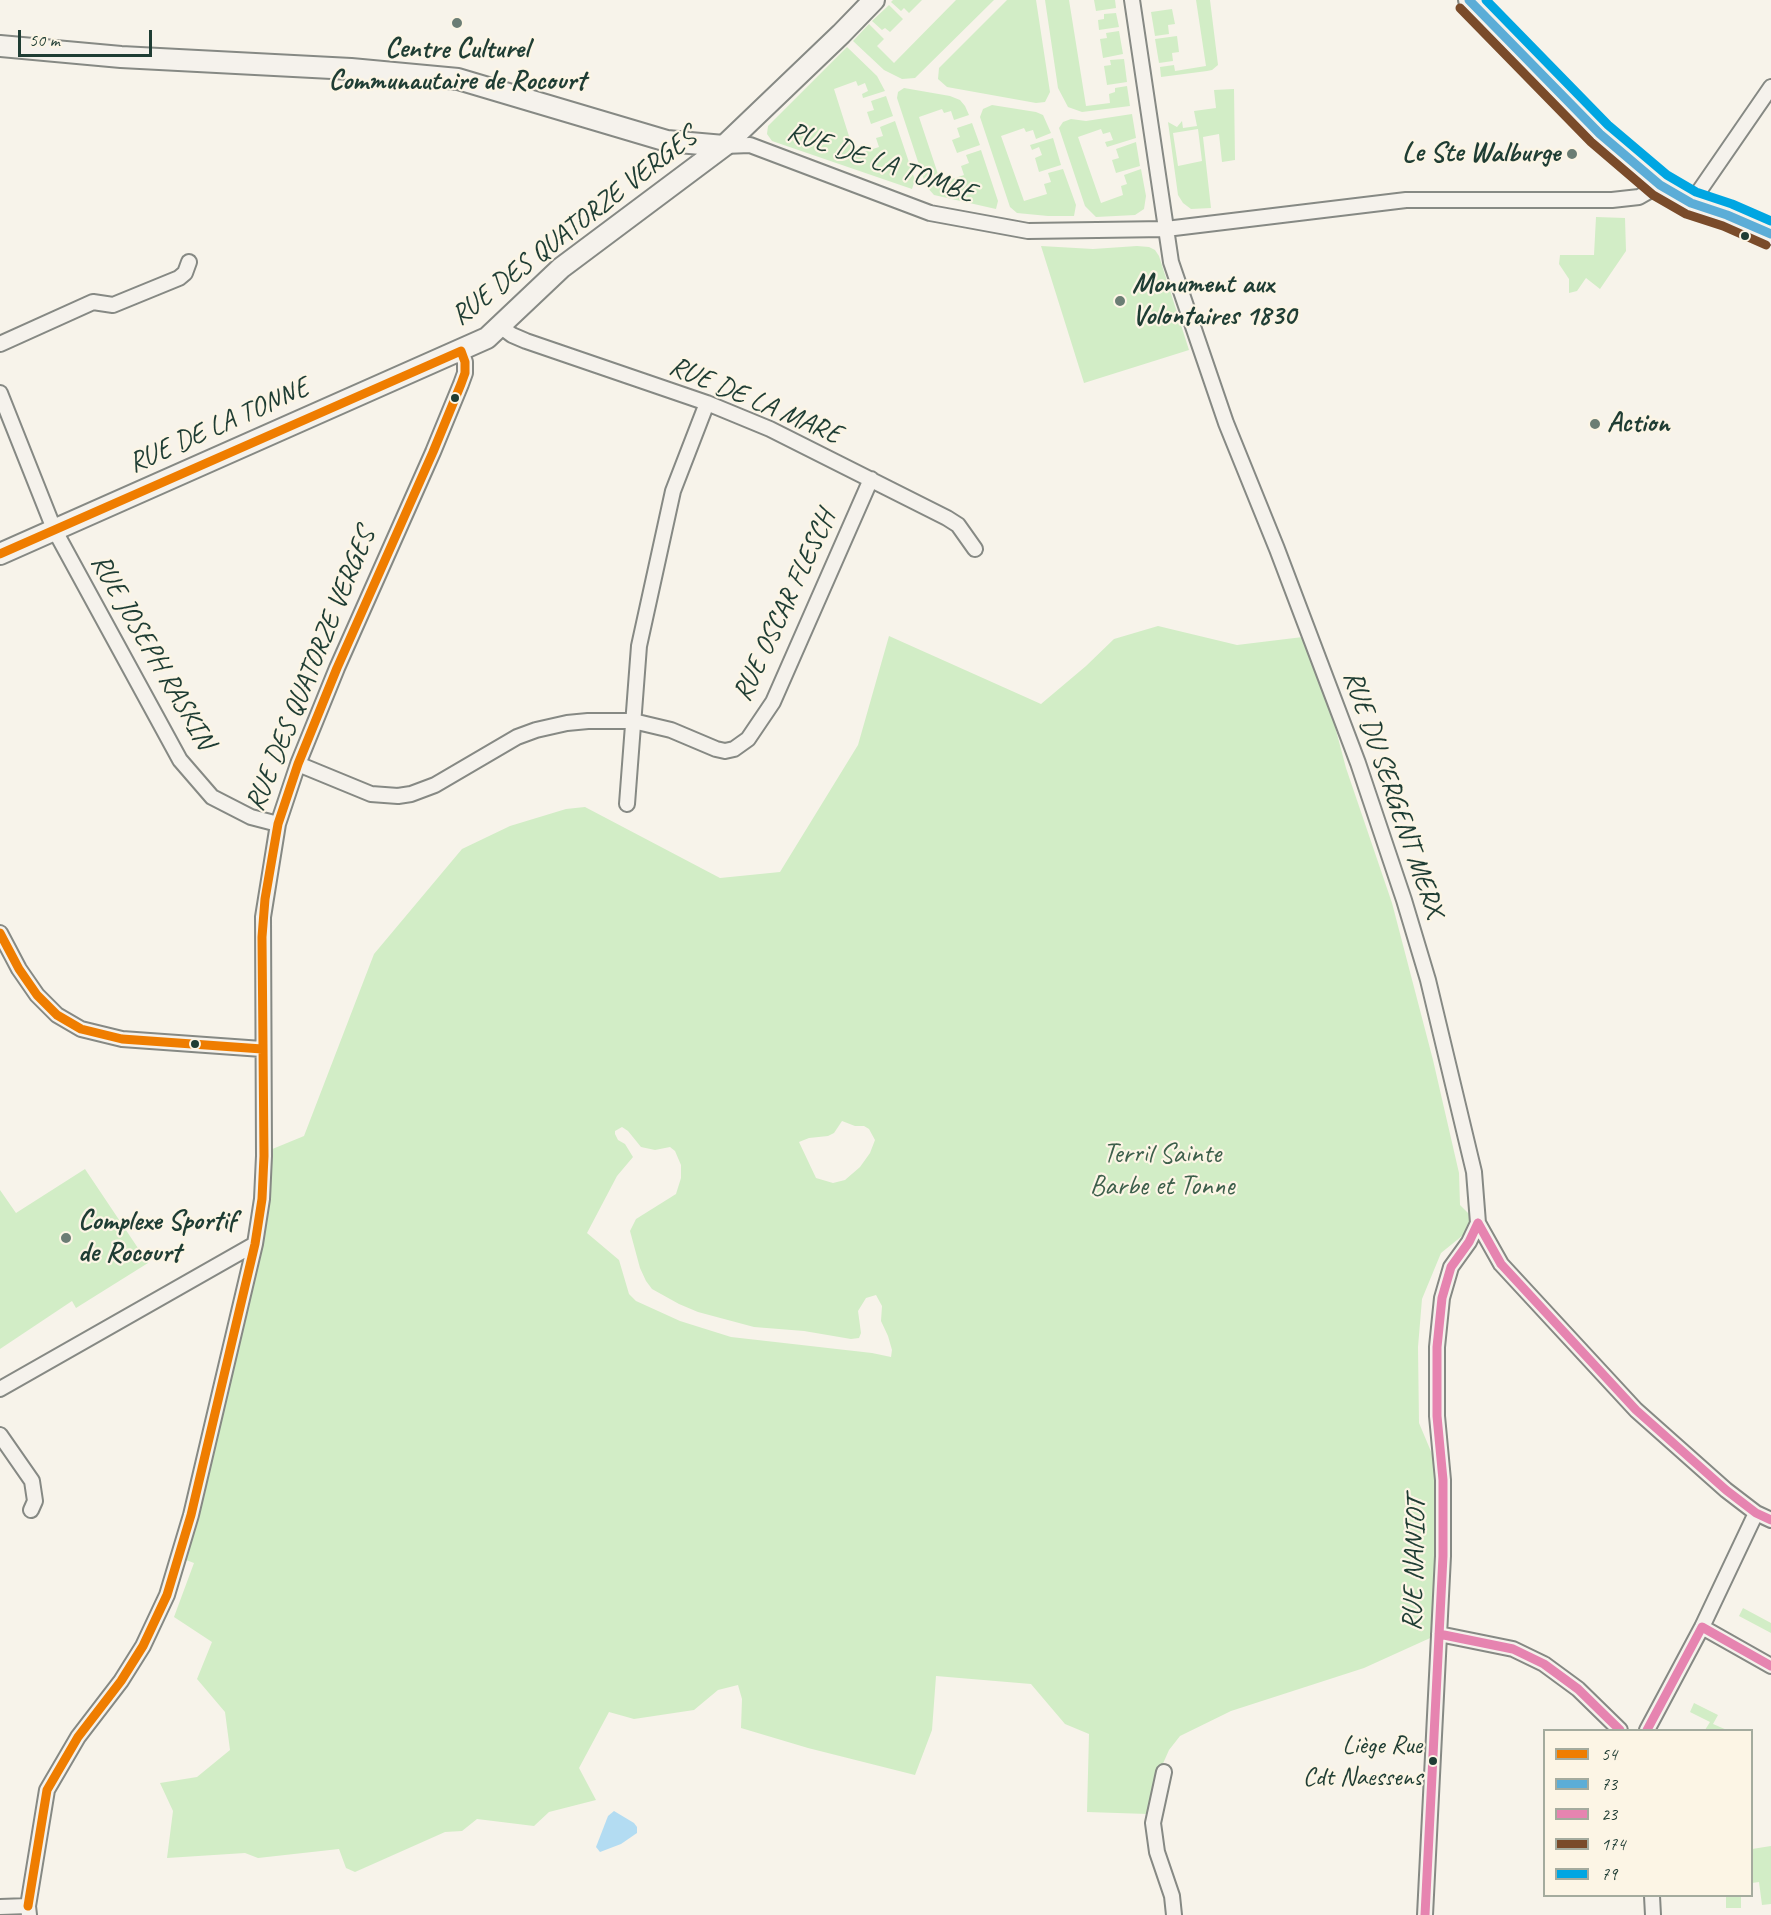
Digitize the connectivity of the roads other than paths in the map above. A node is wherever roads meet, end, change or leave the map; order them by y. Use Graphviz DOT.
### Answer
graph roads {
  1 [pos="874,0"];
  2 [pos="1132,0"];
  3 [pos="1469,0"];
  4 [pos="0,46"];
  5 [pos="1771,87"];
  6 [pos="724,146"];
  7 [pos="1660,185"];
  8 [pos="1691,203"];
  9 [pos="1166,229"];
  10 [pos="1771,234"];
  11 [pos="189,262"];
  12 [pos="500,326"];
  13 [pos="0,344"];
  14 [pos="461,351"];
  15 [pos="0,393"];
  16 [pos="707,403"];
  17 [pos="871,479"];
  18 [pos="54,529"];
  19 [pos="975,549"];
  20 [pos="0,554"];
  21 [pos="633,721"];
  22 [pos="298,764"];
  23 [pos="627,804"];
  24 [pos="278,824"];
  25 [pos="0,933"];
  26 [pos="262,1049"];
  27 [pos="1478,1223"];
  28 [pos="255,1244"];
  29 [pos="0,1389"];
  30 [pos="0,1435"];
  31 [pos="31,1510"];
  32 [pos="1756,1513"];
  33 [pos="1771,1520"];
  34 [pos="1702,1628"];
  35 [pos="1439,1634"];
  36 [pos="1771,1666"];
  37 [pos="1618,1729"];
  38 [pos="1648,1729"];
  39 [pos="1164,1772"];
  40 [pos="1652,1897"];
  41 [pos="0,1907"];
  42 [pos="28,1910"];
  43 [pos="1174,1915"];
  44 [pos="1425,1915"];
  45 [pos="1653,1915"];
  1 -- 6 [label="street, RUE DES QUATORZE VERGES"];
  2 -- 9 [label="street, RUE DU SERGENT MERX"];
  3 -- 7 [label="street"];
  4 -- 6 [label="street"];
  5 -- 8 [label="street"];
  6 -- 9 [label="street, RUE DE LA TOMBE"];
  6 -- 12 [label="street, RUE DES QUATORZE VERGES"];
  7 -- 8 [label="street"];
  7 -- 9 [label="street, RUE DE LA TOMBE"];
  8 -- 10 [label="street"];
  9 -- 27 [label="street, RUE DU SERGENT MERX"];
  11 -- 13 [label="street"];
  12 -- 14 [label="street, RUE DES QUATORZE VERGES"];
  12 -- 16 [label="street, RUE DE LA MARE"];
  14 -- 18 [label="street, RUE DE LA TONNE"];
  14 -- 22 [label="street, RUE DES QUATORZE VERGES"];
  15 -- 18 [label="street, RUE JOSEPH RASKIN"];
  16 -- 17 [label="street, RUE DE LA MARE"];
  16 -- 21 [label="street"];
  17 -- 19 [label="street, RUE DE LA MARE"];
  17 -- 21 [label="street, RUE OSCAR FLESCH"];
  18 -- 20 [label="street, RUE DE LA TONNE"];
  18 -- 24 [label="street, RUE JOSEPH RASKIN"];
  21 -- 22 [label="street, RUE OSCAR FLESCH"];
  21 -- 23 [label="street"];
  22 -- 24 [label="street, RUE DES QUATORZE VERGES"];
  24 -- 26 [label="street, RUE DES QUATORZE VERGES"];
  25 -- 26 [label="street"];
  26 -- 28 [label="street, RUE DES QUATORZE VERGES"];
  27 -- 32 [label="street, RUE DU SERGENT MERX"];
  27 -- 35 [label="street, RUE NANIOT"];
  28 -- 29 [label="street"];
  28 -- 42 [label="street, RUE DES QUATORZE VERGES"];
  30 -- 31 [label="street"];
  32 -- 33 [label="street, RUE DU SERGENT MERX"];
  32 -- 34 [label="street"];
  34 -- 36 [label="street"];
  34 -- 38 [label="street"];
  35 -- 37 [label="street"];
  35 -- 44 [label="street, RUE NANIOT"];
  39 -- 43 [label="street"];
  40 -- 45 [label="street"];
  41 -- 42 [label="street"];
}
